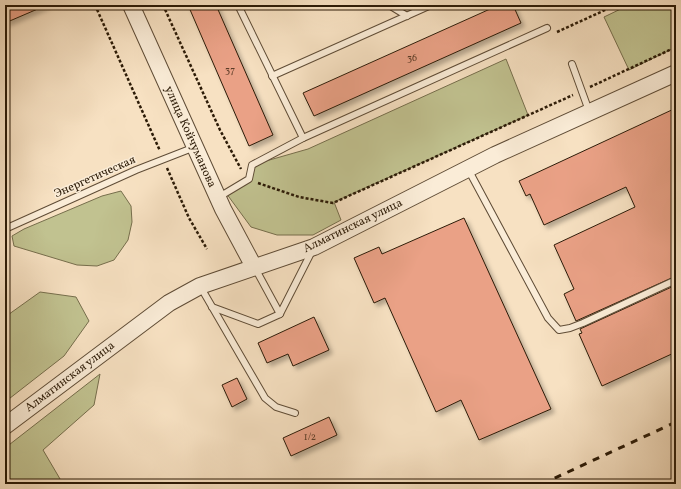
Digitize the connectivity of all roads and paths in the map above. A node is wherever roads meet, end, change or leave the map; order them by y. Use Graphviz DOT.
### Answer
graph roads {
  1 [pos="95,5"];
  2 [pos="131,5"];
  3 [pos="163,5"];
  4 [pos="238,5"];
  5 [pos="390,5"];
  6 [pos="430,5"];
  7 [pos="407,16"];
  8 [pos="547,28"];
  9 [pos="676,47"];
  10 [pos="572,64"];
  11 [pos="676,73"];
  12 [pos="272,76"];
  13 [pos="582,91"];
  14 [pos="590,112"];
  15 [pos="303,138"];
  16 [pos="195,147"];
  17 [pos="164,160"];
  18 [pos="468,169"];
  19 [pos="249,179"];
  20 [pos="218,198"];
  21 [pos="5,229"];
  22 [pos="314,247"];
  23 [pos="207,249"];
  24 [pos="254,267"];
  25 [pos="676,280"];
  26 [pos="200,286"];
  27 [pos="212,307"];
  28 [pos="280,314"];
  29 [pos="294,413"];
  30 [pos="5,426"];
  1 -- 17 [label="path"];
  2 -- 16 [label="street, улица Койчуманова"];
  3 -- 19 [label="path"];
  4 -- 12 [label="lane"];
  5 -- 7 [label="lane"];
  6 -- 7 [label="lane"];
  7 -- 12 [label="lane"];
  8 -- 15 [label="lane"];
  9 -- 13 [label="path"];
  10 -- 13 [label="lane"];
  11 -- 14 [label="street, Алматинская улица"];
  12 -- 15 [label="lane"];
  13 -- 14 [label="lane"];
  13 -- 19 [label="path"];
  14 -- 18 [label="street, Алматинская улица"];
  15 -- 19 [label="lane"];
  16 -- 17 [label="lane, Энергетическая"];
  16 -- 20 [label="street, улица Койчуманова"];
  17 -- 21 [label="lane, Энергетическая"];
  17 -- 23 [label="path"];
  18 -- 22 [label="street, Алматинская улица"];
  18 -- 25 [label="lane"];
  19 -- 20 [label="lane"];
  20 -- 24 [label="street, улица Койчуманова"];
  22 -- 24 [label="street, Алматинская улица"];
  22 -- 28 [label="lane"];
  24 -- 26 [label="street, Алматинская улица"];
  24 -- 28 [label="lane"];
  26 -- 27 [label="lane"];
  26 -- 30 [label="street, Алматинская улица"];
  27 -- 28 [label="lane"];
  27 -- 29 [label="lane"];
}
